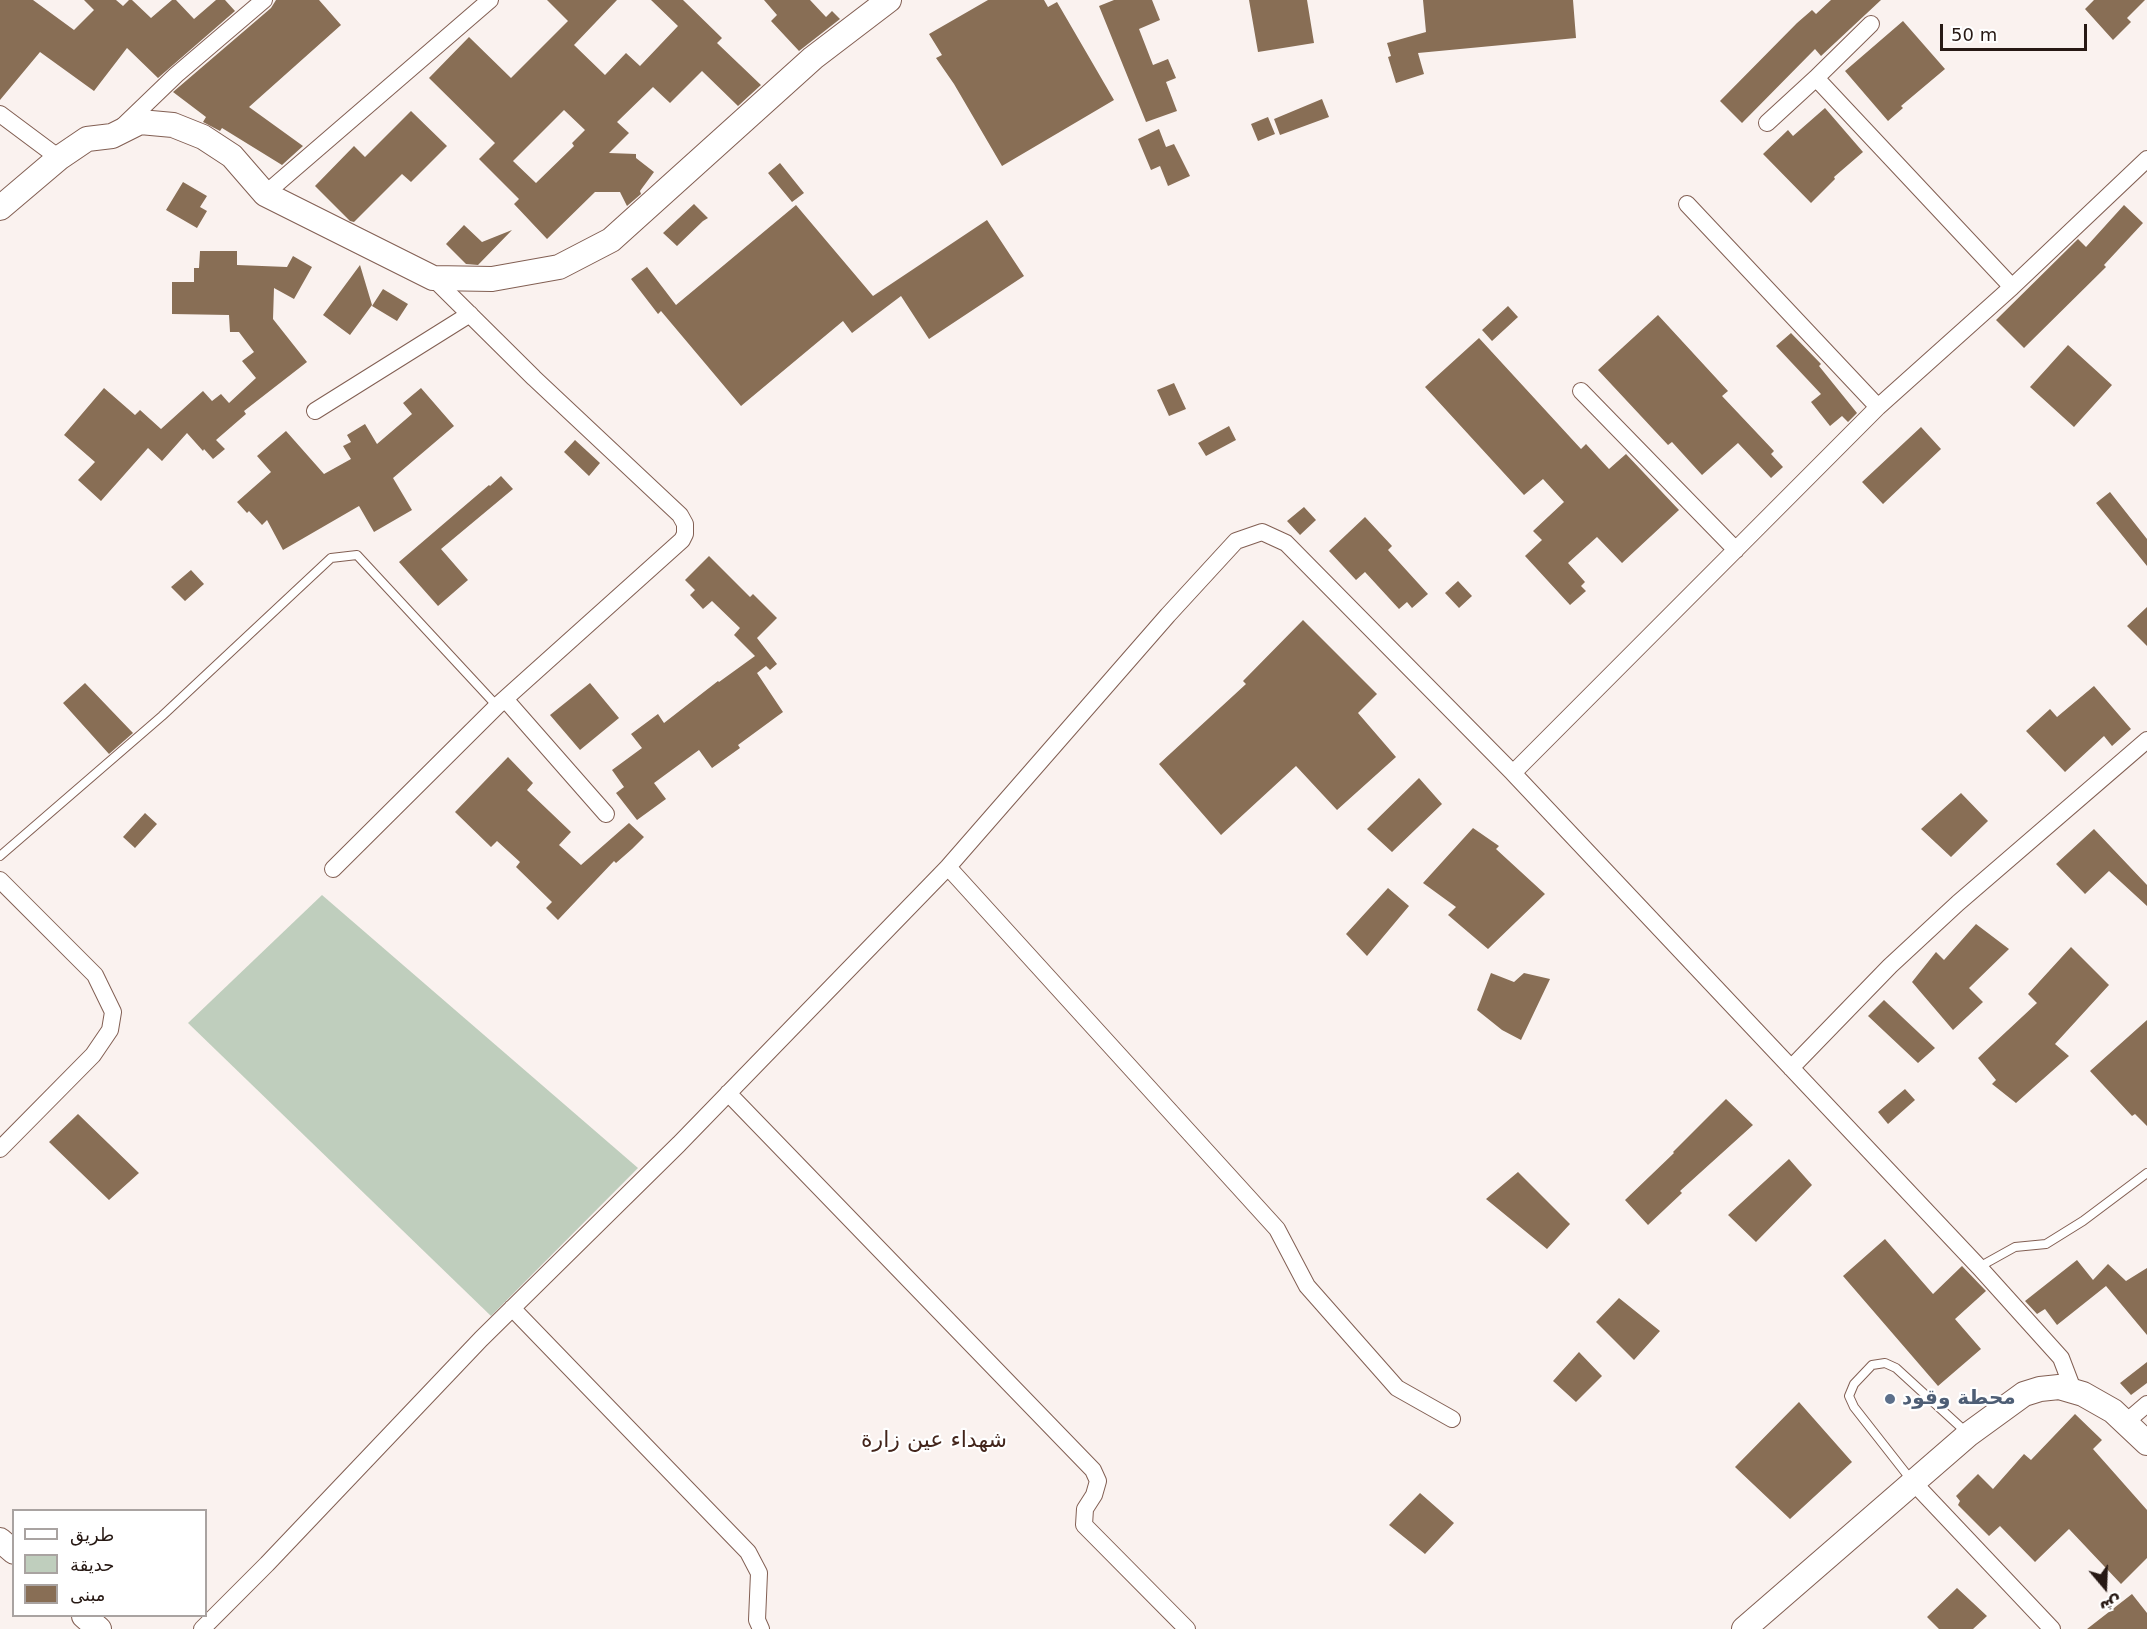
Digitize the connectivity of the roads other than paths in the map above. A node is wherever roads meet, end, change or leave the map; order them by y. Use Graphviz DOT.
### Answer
graph roads {
  1 [pos="264,0"];
  2 [pos="490,0"];
  3 [pos="889,0"];
  4 [pos="1870,24"];
  5 [pos="1816,78"];
  6 [pos="0,114"];
  7 [pos="1767,123"];
  8 [pos="112,136"];
  9 [pos="59,158"];
  10 [pos="2147,159"];
  11 [pos="265,194"];
  12 [pos="1687,204"];
  13 [pos="0,208"];
  14 [pos="433,278"];
  15 [pos="2012,287"];
  16 [pos="470,314"];
  17 [pos="1581,391"];
  18 [pos="1878,407"];
  19 [pos="315,411"];
  20 [pos="1736,550"];
  21 [pos="501,703"];
  22 [pos="2147,740"];
  23 [pos="1513,773"];
  24 [pos="606,814"];
  25 [pos="0,856"];
  26 [pos="948,867"];
  27 [pos="333,868"];
  28 [pos="0,880"];
  29 [pos="1791,1068"];
  30 [pos="728,1093"];
  31 [pos="0,1149"];
  32 [pos="2147,1173"];
  33 [pos="1979,1267"];
  34 [pos="512,1308"];
  35 [pos="2074,1392"];
  36 [pos="2147,1404"];
  37 [pos="1452,1419"];
  38 [pos="2126,1422"];
  39 [pos="1969,1434"];
  40 [pos="2147,1443"];
  41 [pos="1913,1482"];
  42 [pos="0,1540"];
  43 [pos="12,1550"];
  44 [pos="85,1617"];
  45 [pos="99,1629"];
  46 [pos="202,1629"];
  47 [pos="761,1629"];
  48 [pos="1187,1629"];
  49 [pos="1744,1629"];
  50 [pos="2052,1629"];
  1 -- 8 [label="street"];
  2 -- 11 [label="street"];
  3 -- 14 [label="street"];
  4 -- 5 [label="street"];
  5 -- 7 [label="street"];
  5 -- 15 [label="street"];
  6 -- 9 [label="street"];
  8 -- 9 [label="street"];
  8 -- 11 [label="street"];
  9 -- 13 [label="street"];
  10 -- 15 [label="street"];
  11 -- 14 [label="street"];
  12 -- 18 [label="street"];
  14 -- 16 [label="street"];
  15 -- 18 [label="street"];
  16 -- 19 [label="street"];
  16 -- 21 [label="street"];
  17 -- 20 [label="street"];
  18 -- 20 [label="street"];
  20 -- 23 [label="street"];
  21 -- 24 [label="street"];
  21 -- 25 [label="lane"];
  21 -- 27 [label="street"];
  22 -- 29 [label="street"];
  23 -- 26 [label="street"];
  23 -- 29 [label="street"];
  26 -- 30 [label="street"];
  26 -- 37 [label="street"];
  28 -- 31 [label="street"];
  29 -- 33 [label="street"];
  30 -- 34 [label="street"];
  30 -- 48 [label="street"];
  32 -- 33 [label="lane"];
  33 -- 35 [label="street"];
  34 -- 46 [label="street"];
  34 -- 47 [label="street"];
  35 -- 38 [label="street"];
  35 -- 39 [label="street"];
  36 -- 38 [label="street"];
  38 -- 40 [label="street"];
  39 -- 41 [label="street"];
  39 -- 41 [label="lane"];
  41 -- 49 [label="street"];
  41 -- 50 [label="street"];
  42 -- 43 [label="street"];
  44 -- 45 [label="street"];
}
